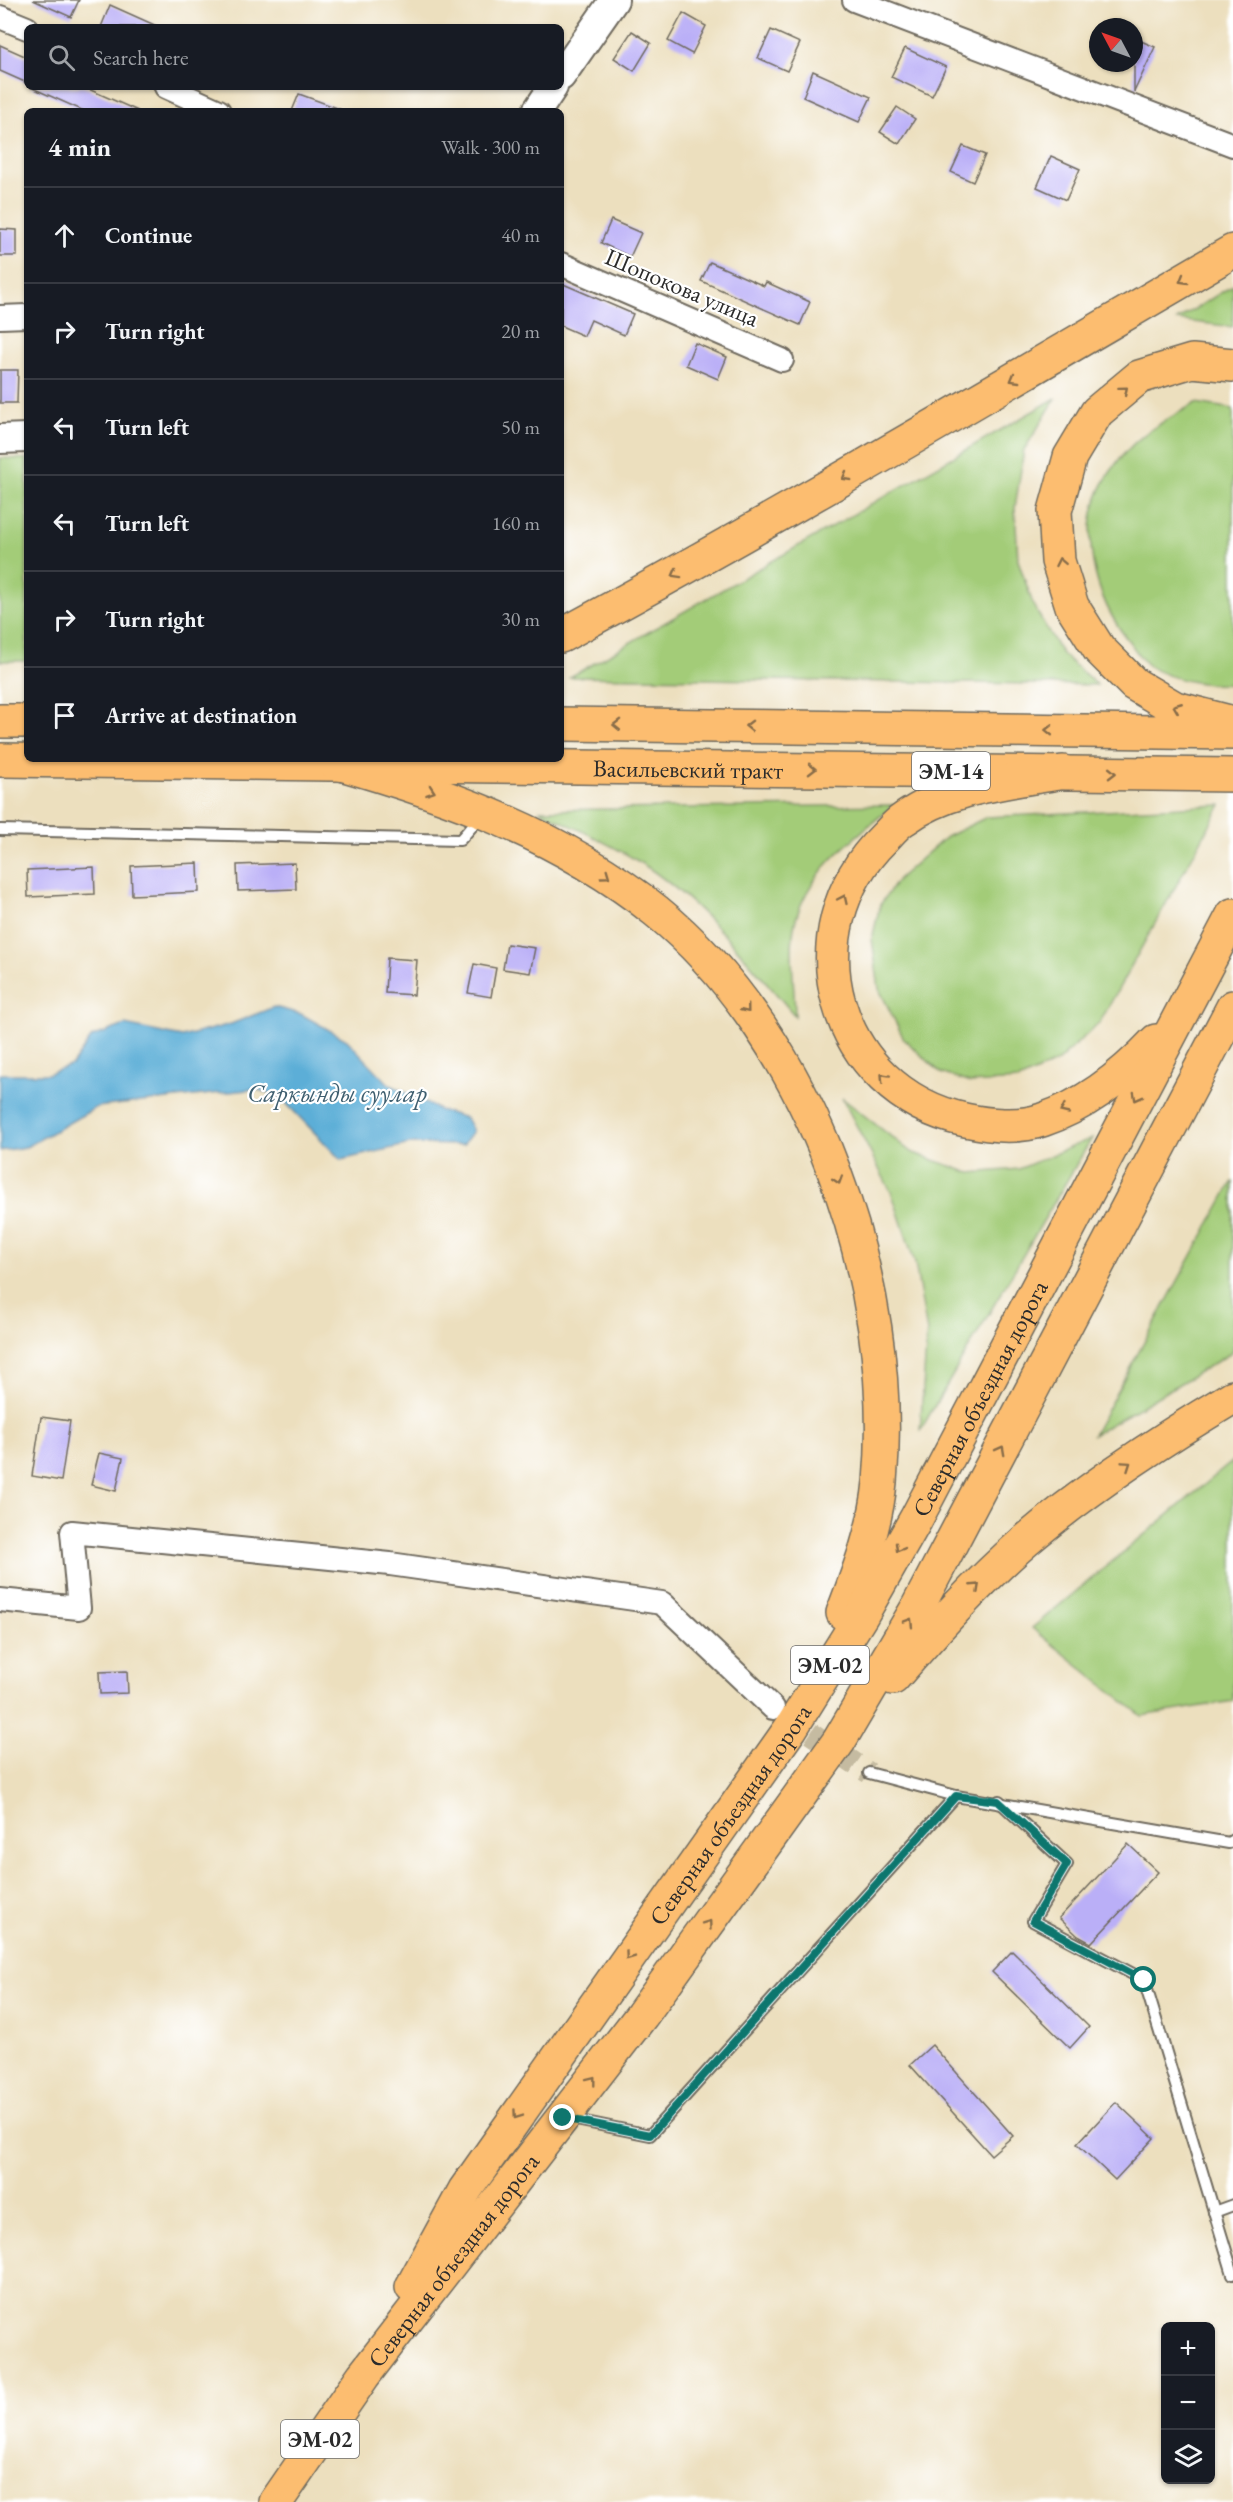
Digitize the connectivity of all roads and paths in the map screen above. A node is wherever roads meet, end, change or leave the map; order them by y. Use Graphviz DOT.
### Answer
graph roads {
  1 [pos="614,0"];
  2 [pos="854,0"];
  3 [pos="0,17"];
  4 [pos="24,27"];
  5 [pos="564,72"];
  6 [pos="173,90"];
  7 [pos="552,90"];
  8 [pos="212,108"];
  9 [pos="539,108"];
  10 [pos="1233,145"];
  11 [pos="1233,251"];
  12 [pos="564,265"];
  13 [pos="24,316"];
  14 [pos="0,317"];
  15 [pos="782,360"];
  16 [pos="1233,365"];
  17 [pos="24,438"];
  18 [pos="0,439"];
  19 [pos="564,634"];
  20 [pos="0,721"];
  21 [pos="24,721"];
  22 [pos="1233,723"];
  23 [pos="564,724"];
  24 [pos="1233,733"];
  25 [pos="0,760"];
  26 [pos="24,760"];
  27 [pos="334,762"];
  28 [pos="501,762"];
  29 [pos="1063,772"];
  30 [pos="1233,775"];
  31 [pos="484,812"];
  32 [pos="0,830"];
  33 [pos="1233,915"];
  34 [pos="1196,986"];
  35 [pos="1233,1007"];
  36 [pos="1233,1397"];
  37 [pos="0,1600"];
  38 [pos="782,1718"];
  39 [pos="839,1741"];
  40 [pos="869,1773"];
  41 [pos="956,1796"];
  42 [pos="998,1801"];
  43 [pos="1233,1840"];
  44 [pos="563,2118"];
  45 [pos="1233,2205"];
  46 [pos="1214,2212"];
  47 [pos="1233,2274"];
  48 [pos="363,2376"];
  49 [pos="276,2502"];
  1 -- 5 [label="street"];
  2 -- 10 [label="street"];
  3 -- 4 [label="street"];
  6 -- 8 [label="street"];
  7 -- 9 [label="street"];
  11 -- 19 [label="main road, one-way"];
  12 -- 15 [label="street, Шопокова улица"];
  13 -- 14 [label="street"];
  22 -- 16 [label="main road, one-way"];
  17 -- 18 [label="street"];
  20 -- 21 [label="main road"];
  24 -- 23 [label="main road, Васильевский тракт / ЭМ-14, one-way"];
  25 -- 26 [label="main road, Васильевский тракт / ЭМ-14"];
  27 -- 31 [label="main road, one-way"];
  28 -- 29 [label="main road, Васильевский тракт / ЭМ-14, one-way"];
  29 -- 30 [label="main road, Васильевский тракт / ЭМ-14, one-way"];
  34 -- 29 [label="main road, one-way"];
  31 -- 32 [label="lane"];
  31 -- 38 [label="main road, one-way"];
  33 -- 34 [label="main road, Северная объездная дорога / ЭМ-02"];
  34 -- 38 [label="main road, Северная объездная дорога / ЭМ-02, one-way"];
  39 -- 35 [label="main road, Северная объездная дорога / ЭМ-02, one-way"];
  39 -- 36 [label="main road, one-way"];
  37 -- 38 [label="street"];
  38 -- 48 [label="main road, Северная объездная дорога / ЭМ-02, one-way"];
  44 -- 39 [label="main road, Северная объездная дорога / ЭМ-02, one-way"];
  40 -- 41 [label="lane"];
  41 -- 42 [label="lane"];
  41 -- 44 [label="lane"];
  42 -- 43 [label="lane"];
  42 -- 46 [label="lane"];
  44 -- 48 [label="main road, Северная объездная дорога / ЭМ-02"];
  45 -- 46 [label="lane"];
  46 -- 47 [label="lane"];
  48 -- 49 [label="main road, Северная объездная дорога / ЭМ-02"];
}
